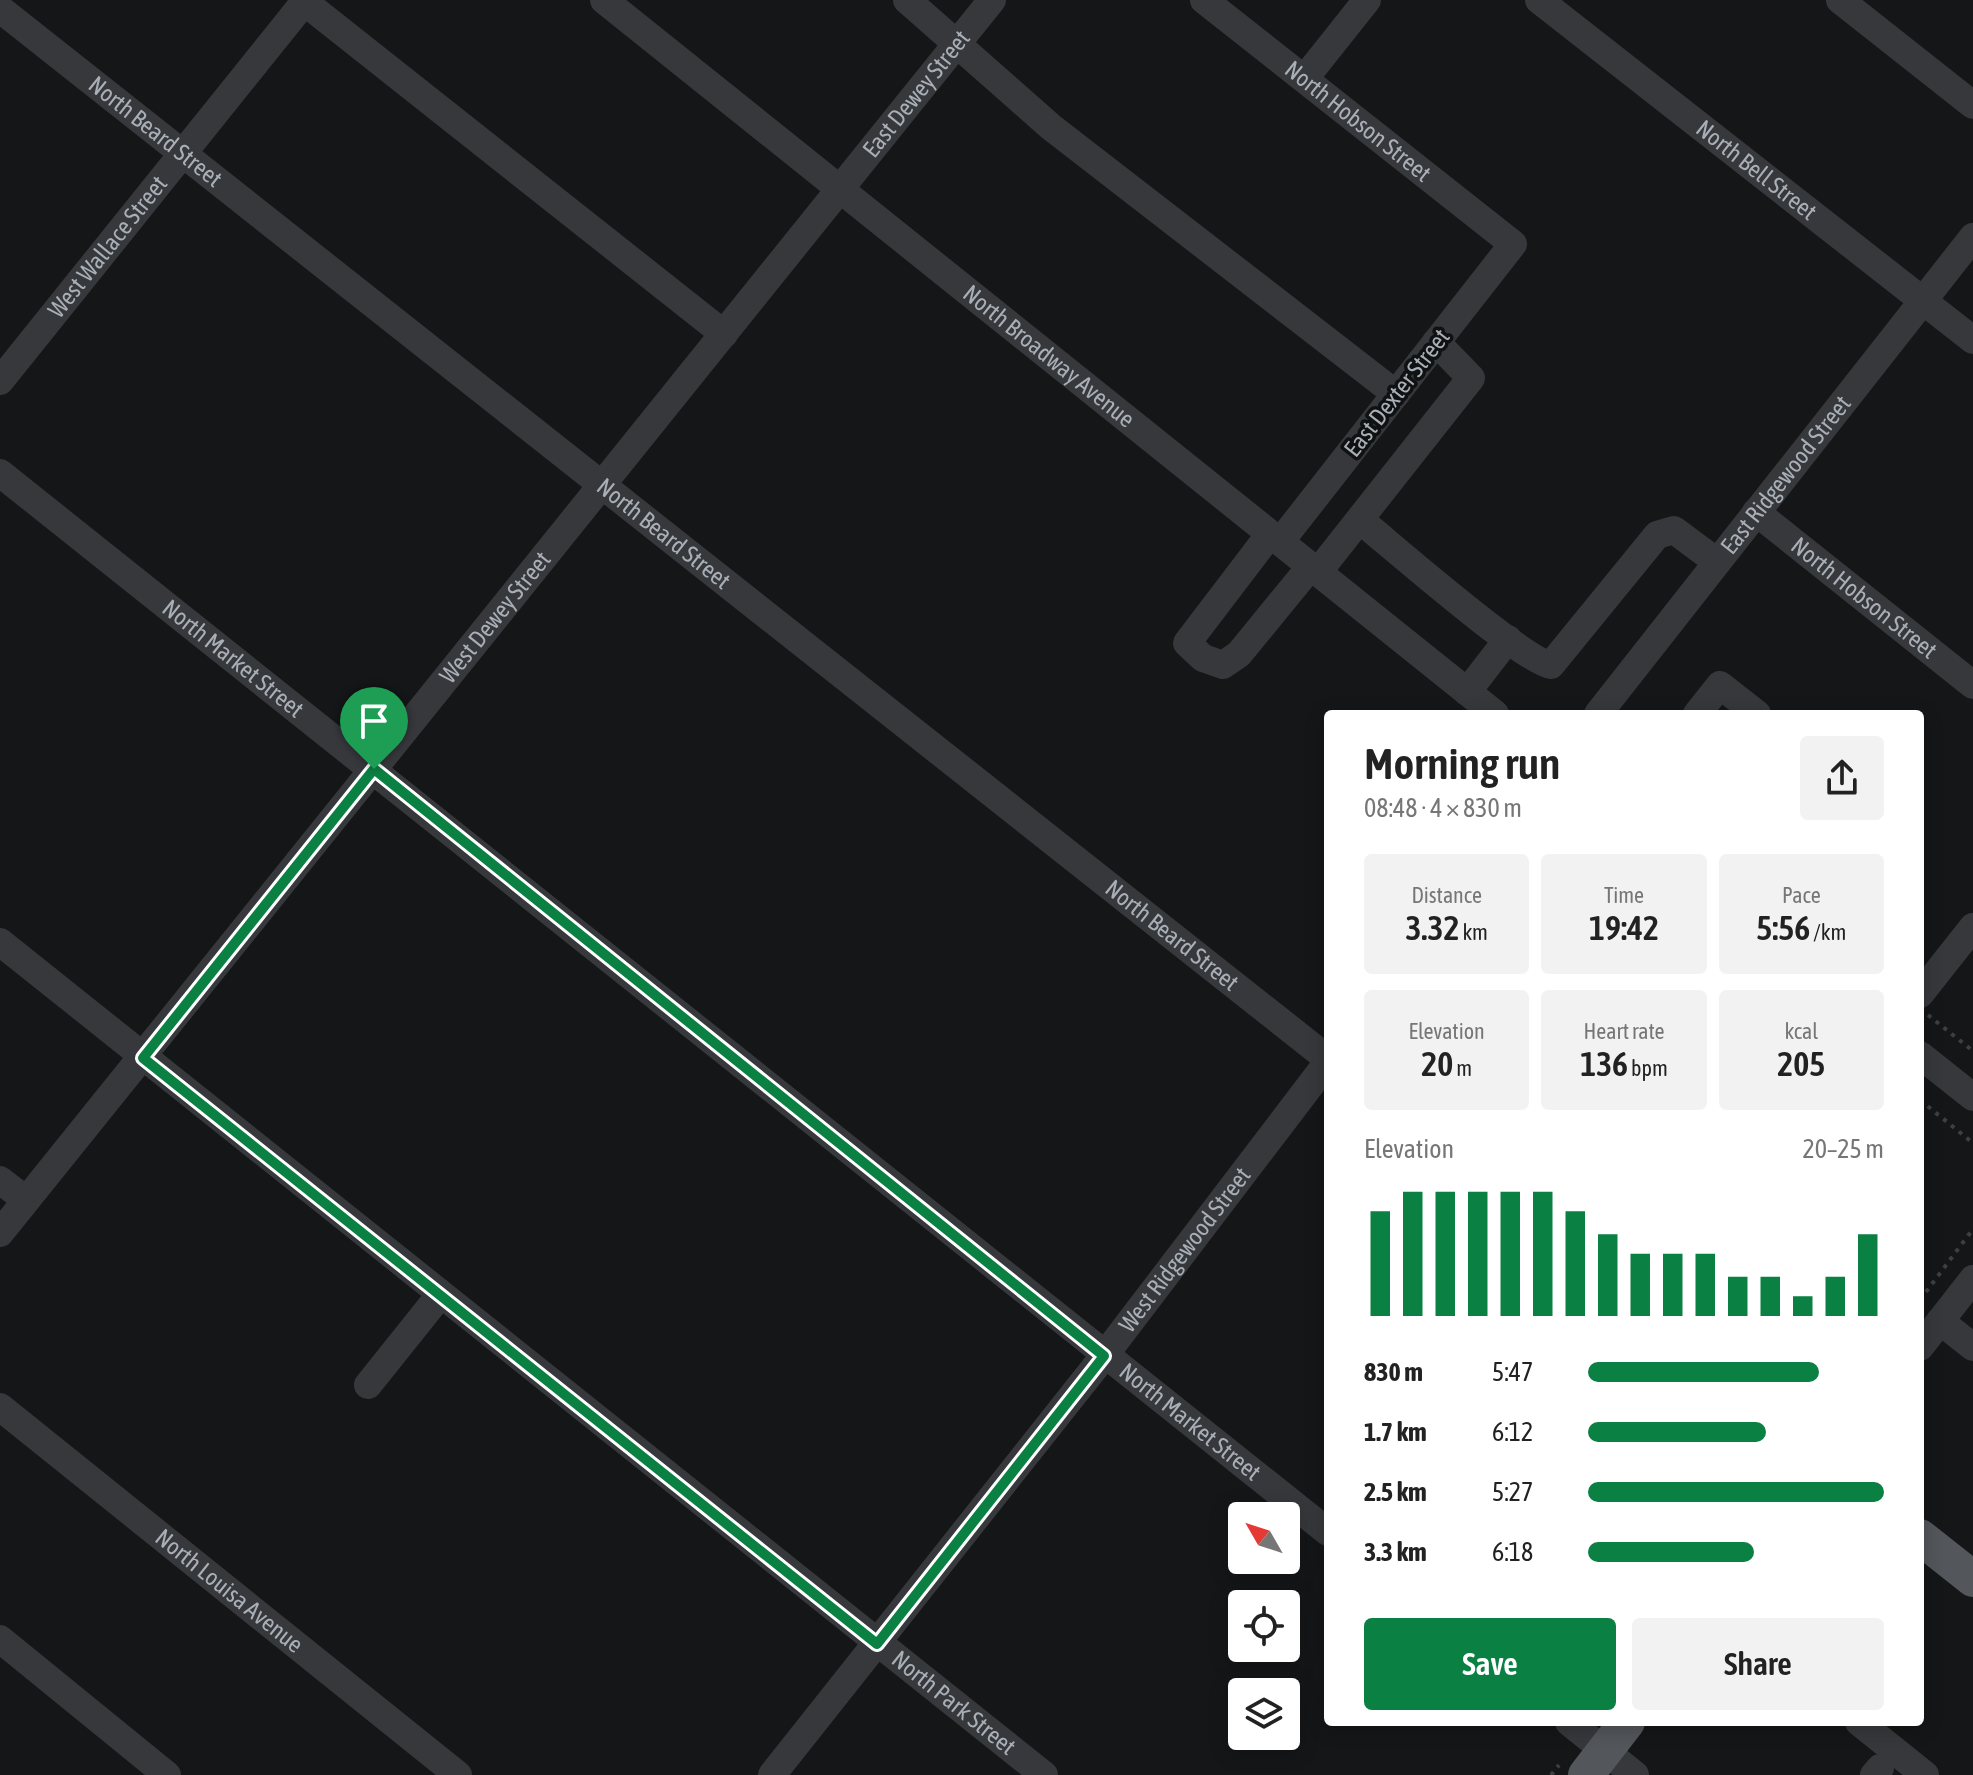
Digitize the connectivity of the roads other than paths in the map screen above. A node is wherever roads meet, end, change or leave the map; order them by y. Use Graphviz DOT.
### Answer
graph roads {
  1 [pos="604,0"];
  2 [pos="907,0"];
  3 [pos="992,0"];
  4 [pos="1204,0"];
  5 [pos="1367,0"];
  6 [pos="1539,0"];
  7 [pos="1840,0"];
  8 [pos="304,1"];
  9 [pos="0,9"];
  10 [pos="958,43"];
  11 [pos="1305,78"];
  12 [pos="1973,105"];
  13 [pos="184,153"];
  14 [pos="841,190"];
  15 [pos="1973,237"];
  16 [pos="1513,244"];
  17 [pos="1922,300"];
  18 [pos="724,334"];
  19 [pos="1973,340"];
  20 [pos="1436,342"];
  21 [pos="0,381"];
  22 [pos="1396,394"];
  23 [pos="0,473"];
  24 [pos="603,485"];
  25 [pos="1756,512"];
  26 [pos="1360,520"];
  27 [pos="1275,538"];
  28 [pos="1717,562"];
  29 [pos="1314,569"];
  30 [pos="1508,639"];
  31 [pos="1973,685"];
  32 [pos="1467,692"];
  33 [pos="1490,710"];
  34 [pos="1601,710"];
  35 [pos="1700,710"];
  36 [pos="1752,710"];
  37 [pos="374,769"];
  38 [pos="1973,927"];
  39 [pos="0,942"];
  40 [pos="1924,989"];
  41 [pos="1324,1057"];
  42 [pos="143,1058"];
  43 [pos="1924,1058"];
  44 [pos="1324,1065"];
  45 [pos="1973,1097"];
  46 [pos="0,1180"];
  47 [pos="26,1200"];
  48 [pos="0,1233"];
  49 [pos="1973,1279"];
  50 [pos="440,1295"];
  51 [pos="1940,1321"];
  52 [pos="1924,1342"];
  53 [pos="1973,1347"];
  54 [pos="1104,1356"];
  55 [pos="368,1385"];
  56 [pos="0,1407"];
  57 [pos="1324,1529"];
  58 [pos="1924,1540"];
  59 [pos="1973,1579"];
  60 [pos="0,1639"];
  61 [pos="877,1644"];
  62 [pos="1572,1726"];
  63 [pos="1624,1726"];
  64 [pos="1864,1726"];
  65 [pos="1595,1763"];
  66 [pos="167,1775"];
  67 [pos="458,1775"];
  68 [pos="772,1775"];
  69 [pos="1044,1775"];
  70 [pos="1635,1775"];
  71 [pos="1925,1775"];
  1 -- 14 [label="street, North Broadway Avenue"];
  2 -- 10 [label="street"];
  3 -- 10 [label="street, East Dewey Street"];
  4 -- 11 [label="street, North Hobson Street"];
  5 -- 11 [label="street"];
  6 -- 17 [label="street, North Bell Street"];
  7 -- 12 [label="street"];
  8 -- 13 [label="street, West Wallace Street"];
  8 -- 18 [label="street"];
  9 -- 13 [label="street, North Beard Street"];
  10 -- 14 [label="street, East Dewey Street"];
  10 -- 22 [label="street"];
  11 -- 16 [label="street, North Hobson Street"];
  13 -- 21 [label="street, West Wallace Street"];
  13 -- 24 [label="street, North Beard Street"];
  14 -- 18 [label="street, West Dewey Street"];
  14 -- 27 [label="street, North Broadway Avenue"];
  15 -- 17 [label="street, East Ridgewood Street"];
  16 -- 20 [label="street, East Dexter Street"];
  17 -- 19 [label="street, North Bell Street"];
  17 -- 25 [label="street, East Ridgewood Street"];
  18 -- 24 [label="street, West Dewey Street"];
  20 -- 22 [label="street, East Dexter Street"];
  20 -- 26 [label="street"];
  22 -- 27 [label="street, East Dexter Street"];
  23 -- 37 [label="street, North Market Street"];
  24 -- 37 [label="street, West Dewey Street"];
  24 -- 41 [label="street, North Beard Street"];
  25 -- 28 [label="street, East Ridgewood Street"];
  25 -- 31 [label="street, North Hobson Street"];
  26 -- 29 [label="street"];
  26 -- 30 [label="street"];
  27 -- 29 [label="street, North Broadway Avenue"];
  27 -- 29 [label="street, East Dexter Street"];
  28 -- 30 [label="street"];
  28 -- 34 [label="street, East Ridgewood Street"];
  29 -- 32 [label="street, North Broadway Avenue"];
  30 -- 32 [label="street"];
  32 -- 33 [label="street, North Broadway Avenue"];
  35 -- 36 [label="street"];
  37 -- 42 [label="street, West Dewey Street"];
  37 -- 54 [label="street, North Market Street"];
  38 -- 40 [label="street"];
  39 -- 42 [label="street, North Park Street"];
  42 -- 47 [label="street, West Dewey Street"];
  42 -- 50 [label="street, North Park Street"];
  43 -- 45 [label="street"];
  44 -- 54 [label="street, West Ridgewood Street"];
  46 -- 47 [label="street"];
  47 -- 48 [label="street, West Dewey Street"];
  49 -- 51 [label="street"];
  50 -- 55 [label="street"];
  50 -- 61 [label="street, North Park Street"];
  51 -- 52 [label="street"];
  51 -- 53 [label="street"];
  54 -- 57 [label="street, North Market Street"];
  54 -- 61 [label="street, West Ridgewood Street"];
  56 -- 67 [label="street, North Louisa Avenue"];
  58 -- 59 [label="main road"];
  60 -- 66 [label="street"];
  61 -- 68 [label="street, West Ridgewood Street"];
  61 -- 69 [label="street, North Park Street"];
  62 -- 65 [label="street"];
  63 -- 65 [label="main road"];
  64 -- 71 [label="street"];
  65 -- 70 [label="street"];
}
